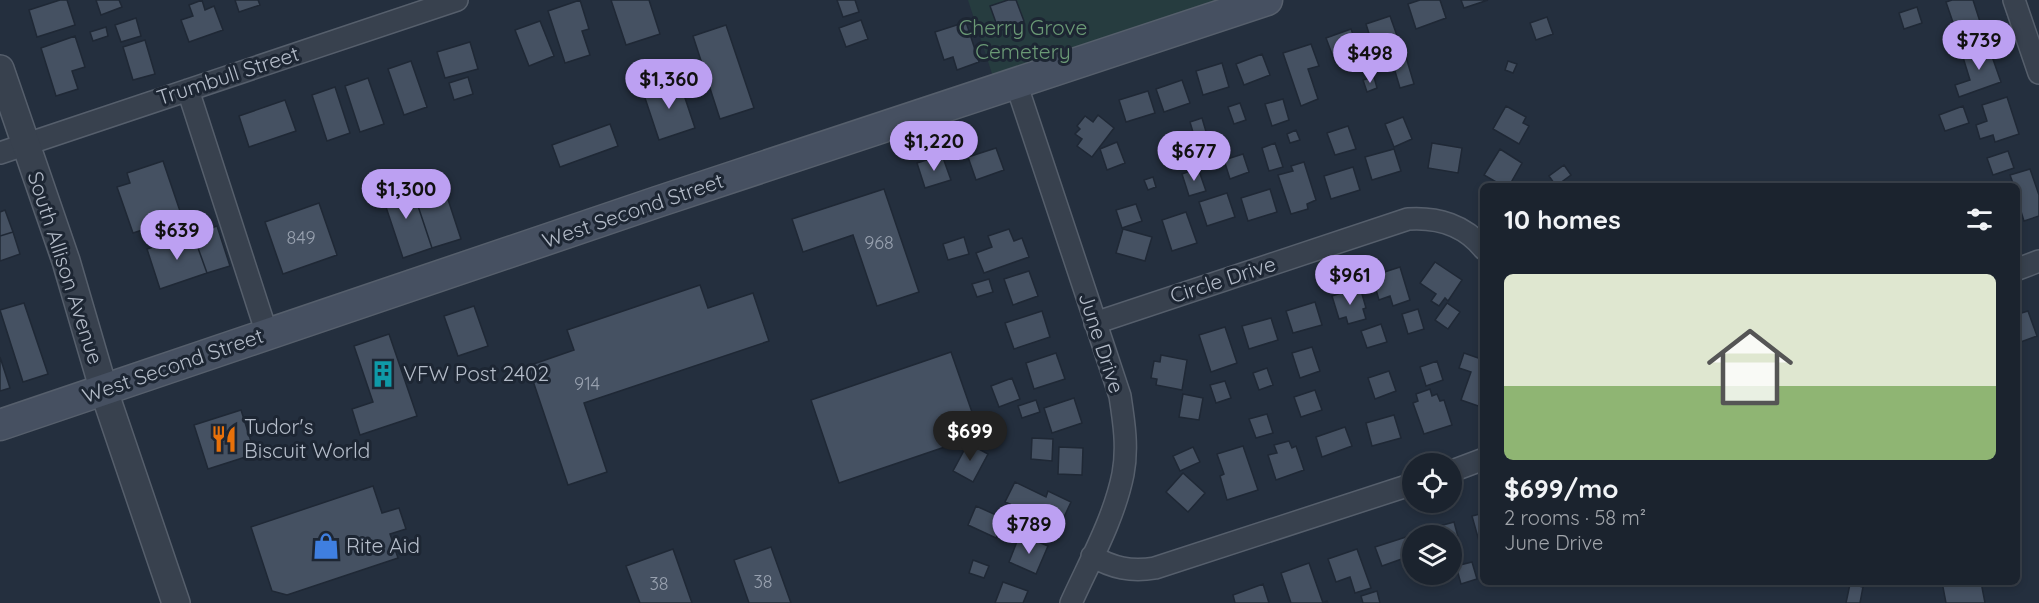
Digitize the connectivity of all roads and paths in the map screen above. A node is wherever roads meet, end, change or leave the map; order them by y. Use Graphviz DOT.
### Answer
graph roads {
  1 [pos="457,0"];
  2 [pos="1267,0"];
  3 [pos="2014,0"];
  4 [pos="0,69"];
  5 [pos="2039,73"];
  6 [pos="1016,83"];
  7 [pos="188,90"];
  8 [pos="26,143"];
  9 [pos="0,153"];
  10 [pos="1480,245"];
  11 [pos="2039,261"];
  12 [pos="2020,268"];
  13 [pos="1095,322"];
  14 [pos="267,334"];
  15 [pos="104,391"];
  16 [pos="0,425"];
  17 [pos="1480,460"];
  18 [pos="1462,467"];
  19 [pos="1402,488"];
  20 [pos="1092,555"];
  21 [pos="176,603"];
  22 [pos="1071,603"];
  1 -- 7 [label="street, Trumbull Street"];
  2 -- 6 [label="main road, West Second Street"];
  3 -- 5 [label="street"];
  4 -- 8 [label="street, South Allison Avenue"];
  6 -- 13 [label="street, June Drive"];
  6 -- 14 [label="main road, West Second Street"];
  7 -- 8 [label="street, Trumbull Street"];
  7 -- 14 [label="street"];
  8 -- 9 [label="street, Trumbull Street"];
  8 -- 15 [label="street, South Allison Avenue"];
  10 -- 13 [label="street, Circle Drive"];
  11 -- 12 [label="street"];
  13 -- 20 [label="street, June Drive"];
  14 -- 15 [label="main road, West Second Street"];
  15 -- 16 [label="main road, West Second Street"];
  15 -- 21 [label="street, South Allison Avenue"];
  17 -- 18 [label="street"];
  19 -- 20 [label="street"];
  20 -- 22 [label="street, June Drive"];
}
